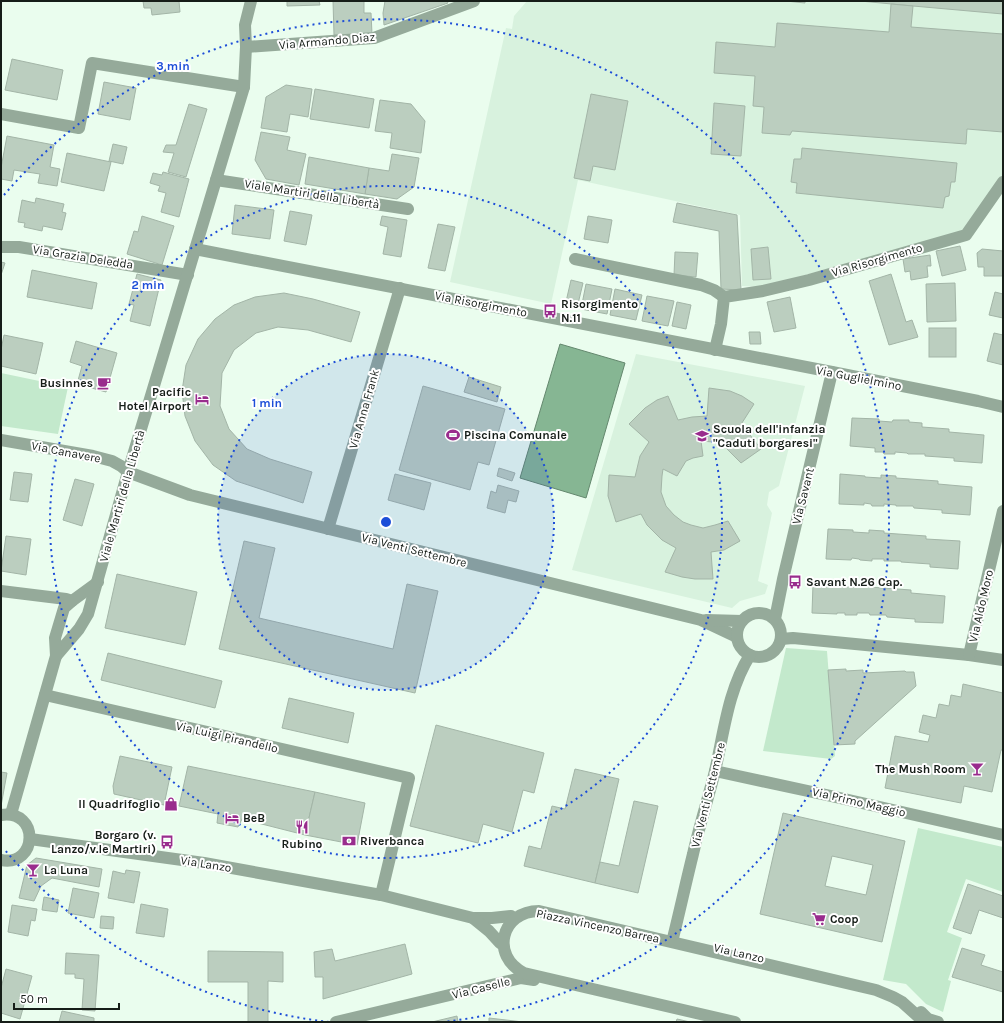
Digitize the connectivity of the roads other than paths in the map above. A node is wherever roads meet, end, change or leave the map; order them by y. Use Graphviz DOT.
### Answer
graph roads {
  1 [pos="251,1"];
  2 [pos="474,1"];
  3 [pos="246,47"];
  4 [pos="244,87"];
  5 [pos="1,114"];
  6 [pos="216,180"];
  7 [pos="1003,182"];
  8 [pos="408,208"];
  9 [pos="1,246"];
  10 [pos="195,248"];
  11 [pos="575,259"];
  12 [pos="188,275"];
  13 [pos="400,288"];
  14 [pos="724,298"];
  15 [pos="716,350"];
  16 [pos="832,372"];
  17 [pos="1003,407"];
  18 [pos="1,440"];
  19 [pos="128,472"];
  20 [pos="1003,511"];
  21 [pos="328,529"];
  22 [pos="98,582"];
  23 [pos="1,591"];
  24 [pos="72,601"];
  25 [pos="775,619"];
  26 [pos="701,620"];
  27 [pos="742,621"];
  28 [pos="737,637"];
  29 [pos="781,639"];
  30 [pos="750,655"];
  31 [pos="969,655"];
  32 [pos="56,656"];
  33 [pos="1003,660"];
  34 [pos="45,695"];
  35 [pos="715,771"];
  36 [pos="6,814"];
  37 [pos="1003,835"];
  38 [pos="30,839"];
  39 [pos="1,860"];
  40 [pos="381,896"];
  41 [pos="511,916"];
  42 [pos="473,918"];
  43 [pos="674,938"];
  44 [pos="500,944"];
  45 [pos="521,978"];
  46 [pos="336,1022"];
  47 [pos="728,1022"];
  48 [pos="735,1022"];
  49 [pos="926,1022"];
  50 [pos="938,1022"];
  1 -- 3 [label="street, Viale Martiri della Libertà"];
  2 -- 3 [label="street, Via Armando Diaz"];
  3 -- 4 [label="street, Viale Martiri della Libertà"];
  4 -- 5 [label="street"];
  4 -- 6 [label="street, Viale Martiri della Libertà"];
  6 -- 8 [label="street, Viale Martiri della Libertà"];
  6 -- 10 [label="street, Viale Martiri della Libertà"];
  7 -- 14 [label="street, Via Risorgimento"];
  9 -- 12 [label="street, Via Grazia Deledda"];
  10 -- 12 [label="street, Viale Martiri della Libertà"];
  10 -- 13 [label="street, Via Risorgimento"];
  11 -- 14 [label="street"];
  12 -- 19 [label="street, Viale Martiri della Libertà"];
  13 -- 15 [label="street, Via Risorgimento"];
  13 -- 21 [label="street, Via Anna Frank"];
  14 -- 15 [label="street"];
  15 -- 16 [label="street, Via Guglielmino"];
  16 -- 17 [label="street, Via Guglielmino"];
  16 -- 25 [label="street, Via Savant"];
  18 -- 19 [label="street, Via Canavere"];
  19 -- 21 [label="street, Via Venti Settembre"];
  19 -- 22 [label="street, Viale Martiri della Libertà"];
  20 -- 31 [label="street, Via Aldo Moro"];
  21 -- 26 [label="street, Via Venti Settembre"];
  22 -- 24 [label="street, Viale Martiri della Libertà"];
  22 -- 32 [label="street, Viale Martiri della Libertà"];
  23 -- 24 [label="street"];
  24 -- 32 [label="street, Viale Martiri della Libertà"];
  25 -- 27 [label="street"];
  25 -- 29 [label="street"];
  26 -- 27 [label="street, Via Venti Settembre"];
  26 -- 28 [label="street, Via Venti Settembre"];
  27 -- 28 [label="street"];
  28 -- 30 [label="street"];
  29 -- 30 [label="street"];
  29 -- 31 [label="street"];
  30 -- 35 [label="street, Via Venti Settembre"];
  31 -- 33 [label="street"];
  32 -- 34 [label="street, Viale Martiri della Libertà"];
  34 -- 36 [label="street, Viale Martiri della Libertà"];
  34 -- 40 [label="street, Via Luigi Pirandello"];
  35 -- 37 [label="street, Via Primo Maggio"];
  35 -- 43 [label="street, Via Venti Settembre"];
  36 -- 38 [label="street"];
  38 -- 39 [label="street"];
  38 -- 40 [label="street, Via Lanzo"];
  40 -- 42 [label="street, Via Lanzo"];
  41 -- 42 [label="street, Via Lanzo"];
  41 -- 43 [label="street, Via Lanzo"];
  41 -- 44 [label="street"];
  42 -- 44 [label="street, Via Lanzo"];
  43 -- 50 [label="street, Via Lanzo"];
  44 -- 45 [label="street"];
  45 -- 46 [label="street, Via Caselle"];
  45 -- 47 [label="street, Via Caselle"];
  48 -- 49 [label="street, Piazza Vincenzo Barrea"];
}
